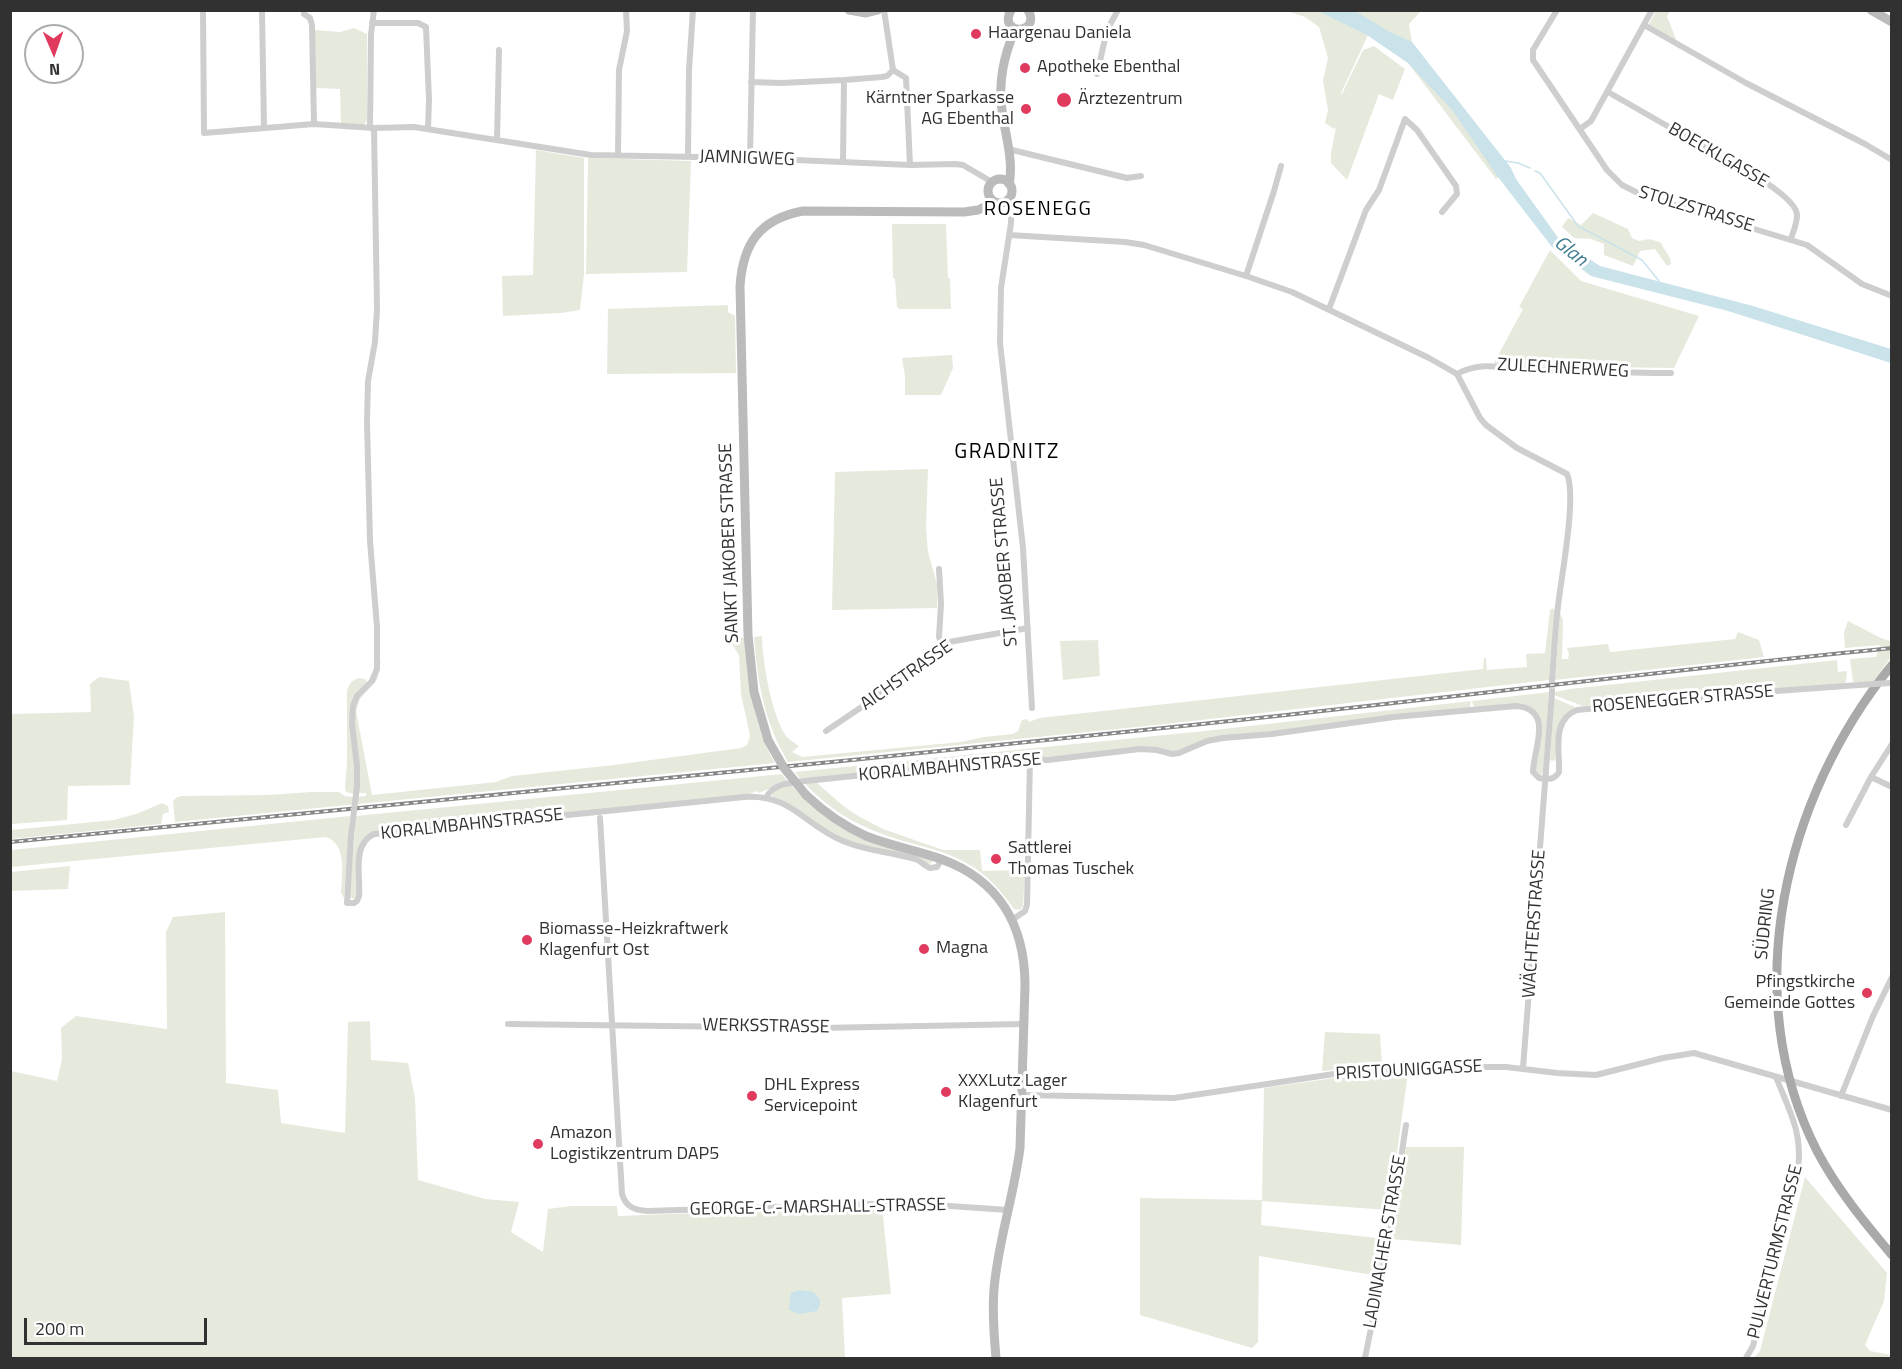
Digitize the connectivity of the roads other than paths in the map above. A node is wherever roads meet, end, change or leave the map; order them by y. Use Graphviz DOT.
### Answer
graph roads {
  1 [pos="203,10"];
  2 [pos="262,10"];
  3 [pos="374,10"];
  4 [pos="626,10"];
  5 [pos="693,10"];
  6 [pos="753,10"];
  7 [pos="849,10"];
  8 [pos="878,10"];
  9 [pos="884,10"];
  10 [pos="1118,10"];
  11 [pos="1557,10"];
  12 [pos="1652,10"];
  13 [pos="1871,10"];
  14 [pos="1030,11"];
  15 [pos="1007,12"];
  16 [pos="304,14"];
  17 [pos="1892,22"];
  18 [pos="372,23"];
  19 [pos="1644,26"];
  20 [pos="1015,29"];
  21 [pos="499,50"];
  22 [pos="893,70"];
  23 [pos="1096,74"];
  24 [pos="844,80"];
  25 [pos="751,82"];
  26 [pos="1608,92"];
  27 [pos="314,124"];
  28 [pos="264,128"];
  29 [pos="372,128"];
  30 [pos="428,129"];
  31 [pos="1580,129"];
  32 [pos="497,140"];
  33 [pos="1008,149"];
  34 [pos="618,155"];
  35 [pos="688,157"];
  36 [pos="750,158"];
  37 [pos="1891,159"];
  38 [pos="843,162"];
  39 [pos="910,165"];
  40 [pos="1281,166"];
  41 [pos="1142,176"];
  42 [pos="1001,182"];
  43 [pos="992,199"];
  44 [pos="1007,200"];
  45 [pos="1442,212"];
  46 [pos="1009,235"];
  47 [pos="1791,239"];
  48 [pos="1246,276"];
  49 [pos="1892,296"];
  50 [pos="1329,309"];
  51 [pos="1671,373"];
  52 [pos="1457,374"];
  53 [pos="939,569"];
  54 [pos="1028,628"];
  55 [pos="943,648"];
  56 [pos="1892,665"];
  57 [pos="1552,680"];
  58 [pos="1891,682"];
  59 [pos="1552,692"];
  60 [pos="1032,708"];
  61 [pos="826,731"];
  62 [pos="1892,744"];
  63 [pos="1030,760"];
  64 [pos="1871,777"];
  65 [pos="1546,779"];
  66 [pos="1892,787"];
  67 [pos="766,798"];
  68 [pos="600,818"];
  69 [pos="1846,825"];
  70 [pos="942,859"];
  71 [pos="1012,920"];
  72 [pos="1892,976"];
  73 [pos="508,1024"];
  74 [pos="1024,1024"];
  75 [pos="612,1026"];
  76 [pos="1523,1068"];
  77 [pos="1776,1077"];
  78 [pos="1790,1082"];
  79 [pos="1023,1095"];
  80 [pos="1841,1096"];
  81 [pos="1892,1110"];
  82 [pos="1406,1125"];
  83 [pos="1008,1210"];
  84 [pos="1892,1254"];
  85 [pos="996,1359"];
  86 [pos="1365,1359"];
  87 [pos="1746,1359"];
  1 -- 28 [label="street, JAMNIGWEG"];
  2 -- 28 [label="street"];
  3 -- 18 [label="street"];
  4 -- 34 [label="street"];
  5 -- 35 [label="street"];
  6 -- 25 [label="street"];
  7 -- 8 [label="main road"];
  9 -- 22 [label="street"];
  10 -- 23 [label="street"];
  11 -- 31 [label="street, STOLZSTRASSE"];
  12 -- 19 [label="street"];
  13 -- 17 [label="main road"];
  14 -- 20 [label="main road"];
  15 -- 20 [label="main road"];
  16 -- 27 [label="street"];
  18 -- 29 [label="street"];
  18 -- 30 [label="street"];
  19 -- 26 [label="street"];
  19 -- 37 [label="street"];
  20 -- 33 [label="main road"];
  21 -- 32 [label="street"];
  22 -- 24 [label="street"];
  22 -- 39 [label="street"];
  24 -- 25 [label="street"];
  24 -- 38 [label="street"];
  25 -- 36 [label="street"];
  26 -- 31 [label="street"];
  26 -- 47 [label="street, BOECKLGASSE"];
  27 -- 28 [label="street, JAMNIGWEG"];
  27 -- 29 [label="street, JAMNIGWEG"];
  29 -- 30 [label="street, JAMNIGWEG"];
  29 -- 67 [label="street, KORALMBAHNSTRASSE, bridge"];
  30 -- 32 [label="street, JAMNIGWEG"];
  31 -- 47 [label="street, STOLZSTRASSE"];
  32 -- 34 [label="street, JAMNIGWEG"];
  33 -- 41 [label="street"];
  33 -- 42 [label="main road"];
  34 -- 35 [label="street, JAMNIGWEG"];
  35 -- 36 [label="street, JAMNIGWEG"];
  36 -- 38 [label="street, JAMNIGWEG"];
  38 -- 39 [label="street, JAMNIGWEG"];
  39 -- 42 [label="street, JAMNIGWEG"];
  40 -- 48 [label="street"];
  42 -- 43 [label="main road"];
  42 -- 44 [label="main road"];
  43 -- 44 [label="main road, SANKT JAKOBER STRASSE"];
  43 -- 70 [label="main road, SANKT JAKOBER STRASSE, bridge"];
  44 -- 46 [label="street, ST. JAKOBER STRASSE"];
  45 -- 50 [label="street"];
  46 -- 48 [label="street"];
  46 -- 54 [label="street, ST. JAKOBER STRASSE"];
  47 -- 49 [label="street, STOLZSTRASSE"];
  48 -- 50 [label="street"];
  50 -- 52 [label="street"];
  51 -- 52 [label="street, ZULECHNERWEG"];
  52 -- 57 [label="street"];
  53 -- 55 [label="street"];
  54 -- 55 [label="street, AICHSTRASSE"];
  54 -- 60 [label="street, ST. JAKOBER STRASSE"];
  55 -- 61 [label="street, AICHSTRASSE"];
  56 -- 78 [label="main road, SÜDRING"];
  58 -- 65 [label="street, ROSENEGGER STRASSE, bridge"];
  59 -- 65 [label="street"];
  62 -- 64 [label="street"];
  63 -- 65 [label="street, KORALMBAHNSTRASSE"];
  63 -- 67 [label="street, KORALMBAHNSTRASSE"];
  63 -- 71 [label="street"];
  64 -- 66 [label="street"];
  64 -- 69 [label="street"];
  65 -- 76 [label="street, WÄCHTERSTRASSE"];
  67 -- 70 [label="street"];
  68 -- 75 [label="street"];
  70 -- 71 [label="main road, SANKT JAKOBER STRASSE"];
  71 -- 74 [label="main road"];
  72 -- 80 [label="street"];
  73 -- 75 [label="street, WERKSSTRASSE"];
  74 -- 75 [label="street, WERKSSTRASSE"];
  74 -- 79 [label="main road"];
  75 -- 83 [label="street, GEORGE-C.-MARSHALL-STRASSE"];
  76 -- 77 [label="street, PRISTOUNIGGASSE"];
  76 -- 79 [label="street, PRISTOUNIGGASSE"];
  77 -- 78 [label="street, PRISTOUNIGGASSE"];
  77 -- 87 [label="street, PULVERTURMSTRASSE"];
  78 -- 80 [label="street, PRISTOUNIGGASSE"];
  78 -- 84 [label="main road, SÜDRING"];
  79 -- 83 [label="main road"];
  80 -- 81 [label="street, PRISTOUNIGGASSE"];
  82 -- 86 [label="street, LADINACHER STRASSE"];
  83 -- 85 [label="main road"];
}
